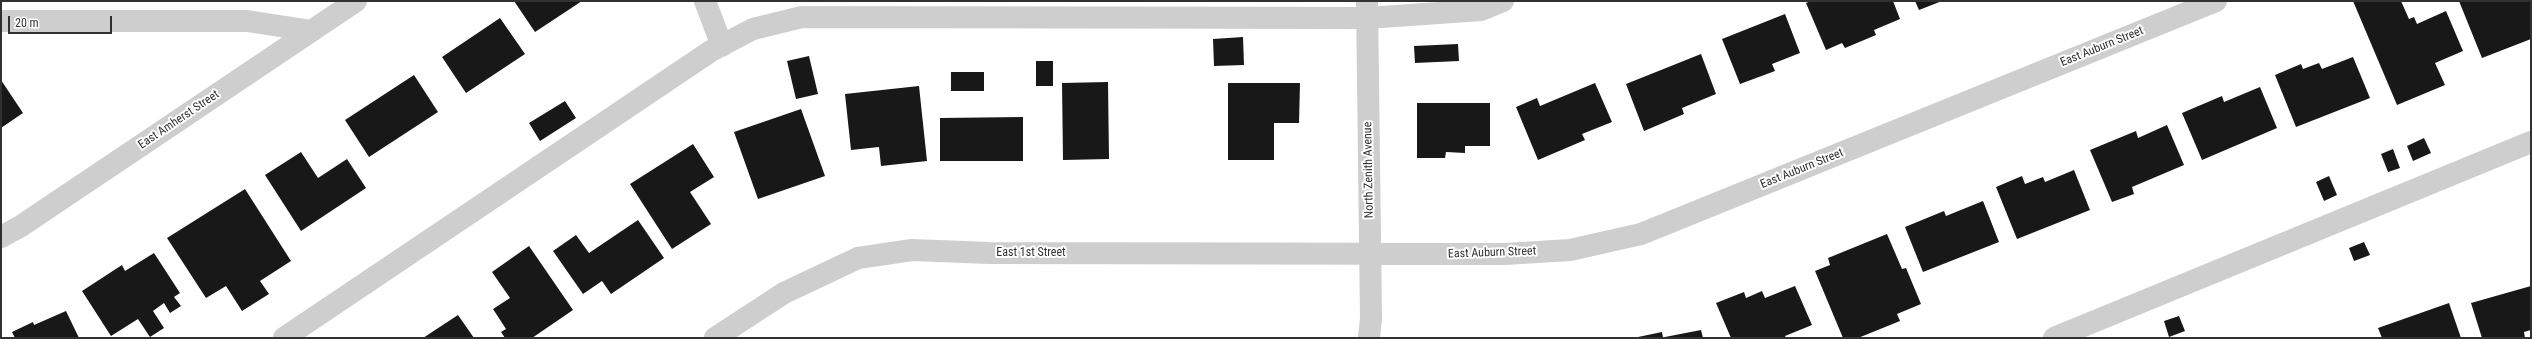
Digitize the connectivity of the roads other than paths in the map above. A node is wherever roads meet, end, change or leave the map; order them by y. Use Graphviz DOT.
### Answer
graph roads {
  1 [pos="356,1"];
  2 [pos="705,1"];
  3 [pos="1503,1"];
  4 [pos="2216,1"];
  5 [pos="1367,10"];
  6 [pos="1,21"];
  7 [pos="312,31"];
  8 [pos="722,46"];
  9 [pos="2531,142"];
  10 [pos="1,237"];
  11 [pos="1370,254"];
  12 [pos="284,338"];
  13 [pos="715,338"];
  14 [pos="1369,338"];
  15 [pos="2054,338"];
  1 -- 7 [label="street, East Amherst Street"];
  2 -- 8 [label="street"];
  3 -- 5 [label="street"];
  4 -- 11 [label="street, East Auburn Street"];
  5 -- 8 [label="street"];
  5 -- 11 [label="street, North Zenith Avenue"];
  6 -- 7 [label="street"];
  7 -- 10 [label="street, East Amherst Street"];
  8 -- 12 [label="street"];
  9 -- 15 [label="street"];
  11 -- 13 [label="street, East 1st Street"];
  11 -- 14 [label="street, North Zenith Avenue"];
}
